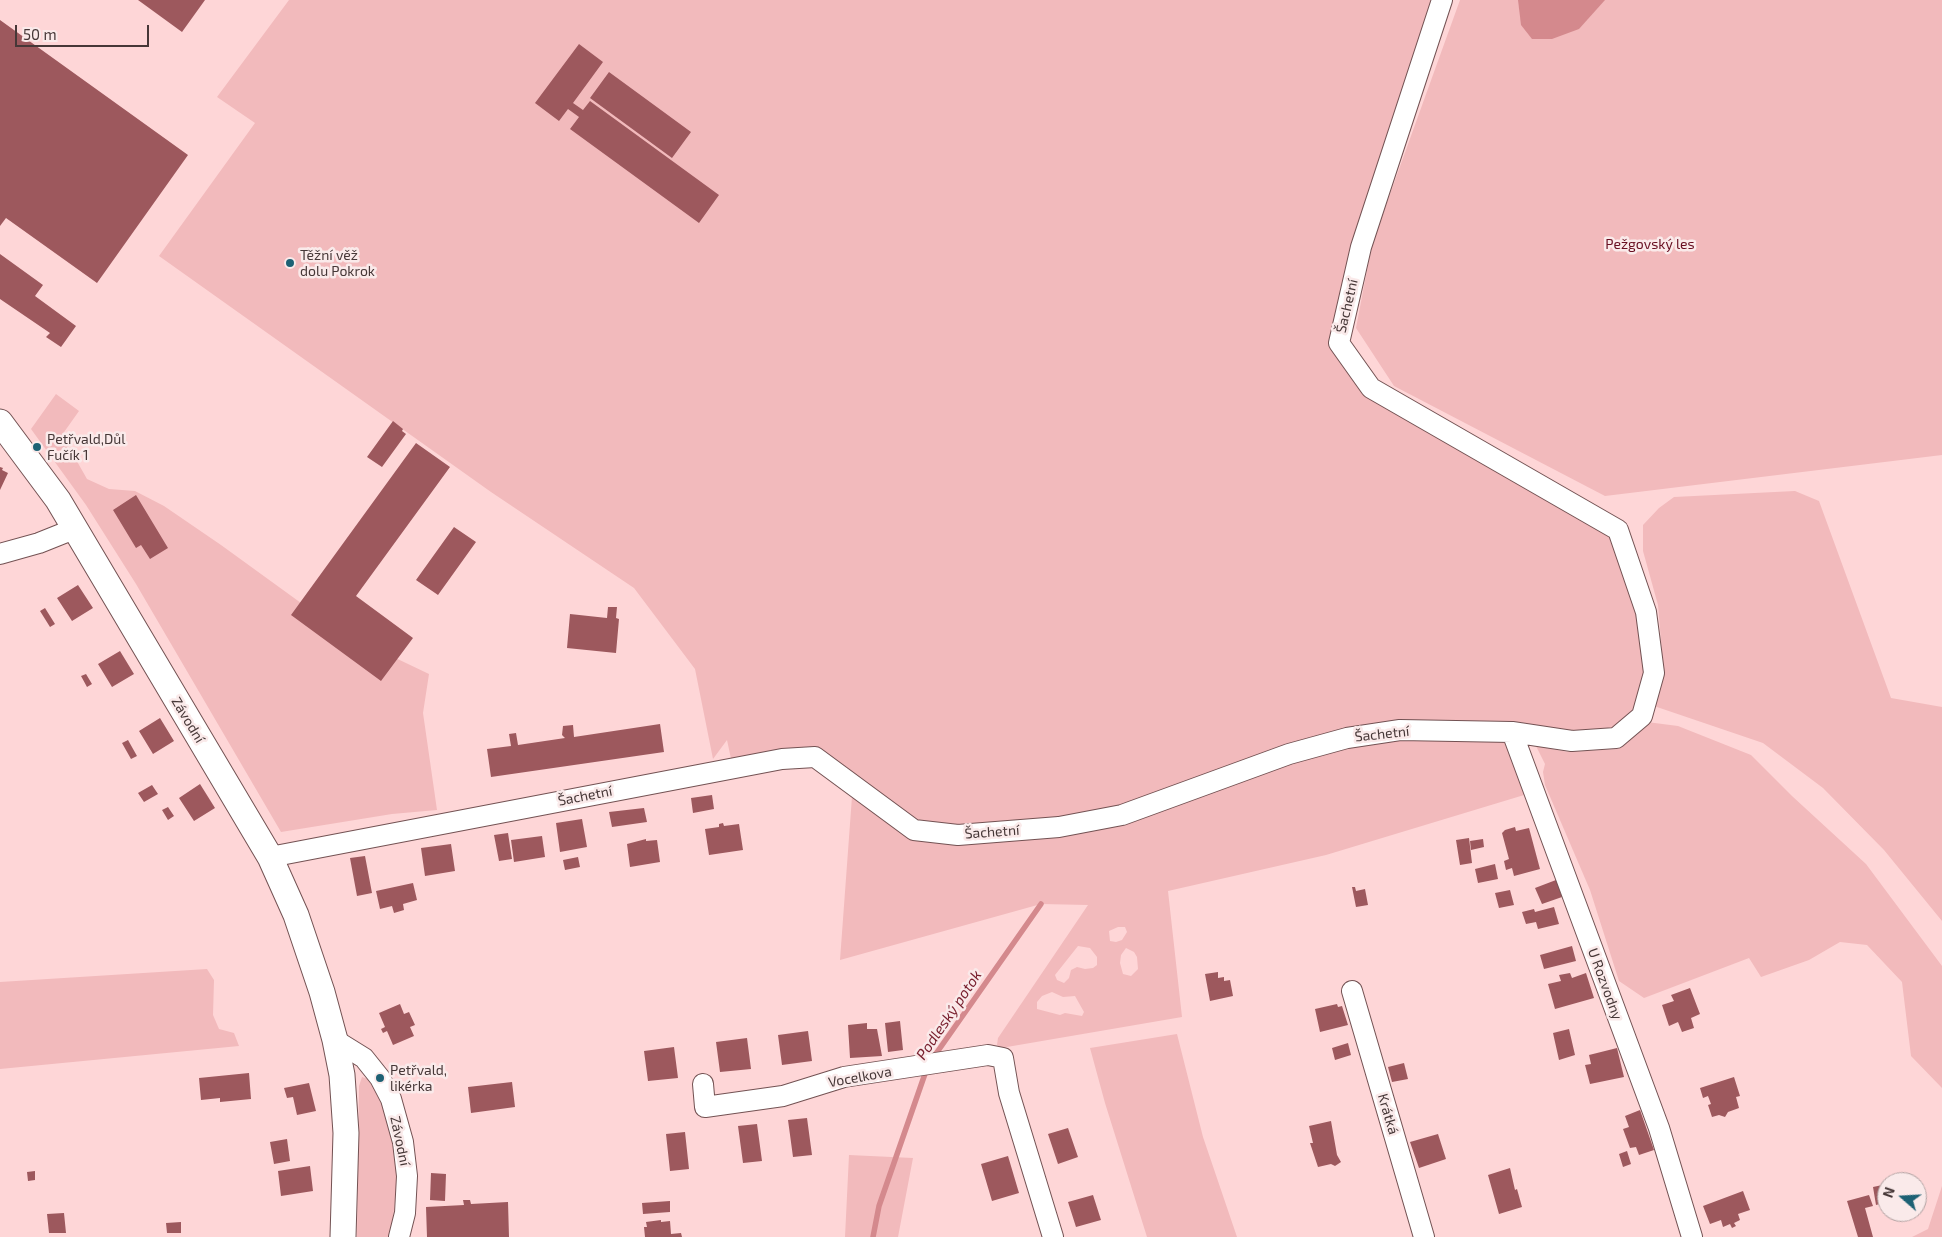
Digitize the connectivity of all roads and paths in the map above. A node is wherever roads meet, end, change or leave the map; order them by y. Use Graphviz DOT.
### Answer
graph roads {
  1 [pos="1442,0"];
  2 [pos="0,422"];
  3 [pos="74,529"];
  4 [pos="0,554"];
  5 [pos="1512,732"];
  6 [pos="270,857"];
  7 [pos="1352,991"];
  8 [pos="335,1040"];
  9 [pos="703,1084"];
  10 [pos="343,1237"];
  11 [pos="399,1237"];
  12 [pos="1053,1237"];
  13 [pos="1424,1237"];
  14 [pos="1692,1237"];
  1 -- 5 [label="street, Šachetní"];
  2 -- 3 [label="street, Závodní"];
  3 -- 4 [label="street"];
  3 -- 6 [label="street, Závodní"];
  5 -- 6 [label="street, Šachetní"];
  5 -- 14 [label="street, U Rozvodny"];
  6 -- 8 [label="street, Závodní"];
  7 -- 13 [label="street, Krátká"];
  8 -- 10 [label="street, Závodní"];
  8 -- 11 [label="street, Závodní"];
  9 -- 12 [label="street, Vocelkova"];
}
